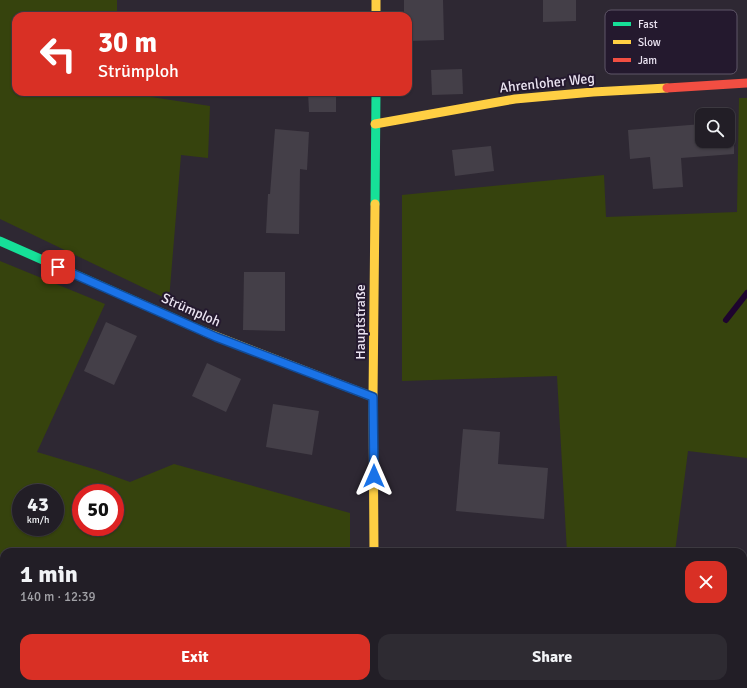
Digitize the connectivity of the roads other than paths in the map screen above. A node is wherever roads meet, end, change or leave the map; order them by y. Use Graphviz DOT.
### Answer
graph roads {
  1 [pos="376,0"];
  2 [pos="376,12"];
  3 [pos="747,83"];
  4 [pos="376,96"];
  5 [pos="375,124"];
  6 [pos="0,241"];
  7 [pos="373,397"];
  8 [pos="374,548"];
  1 -- 2 [label="street"];
  3 -- 5 [label="street, Ahrenloher Weg"];
  4 -- 5 [label="street, Hauptstraße"];
  5 -- 7 [label="street, Hauptstraße"];
  6 -- 7 [label="street, Strümploh"];
  7 -- 8 [label="street, Hauptstraße"];
}
